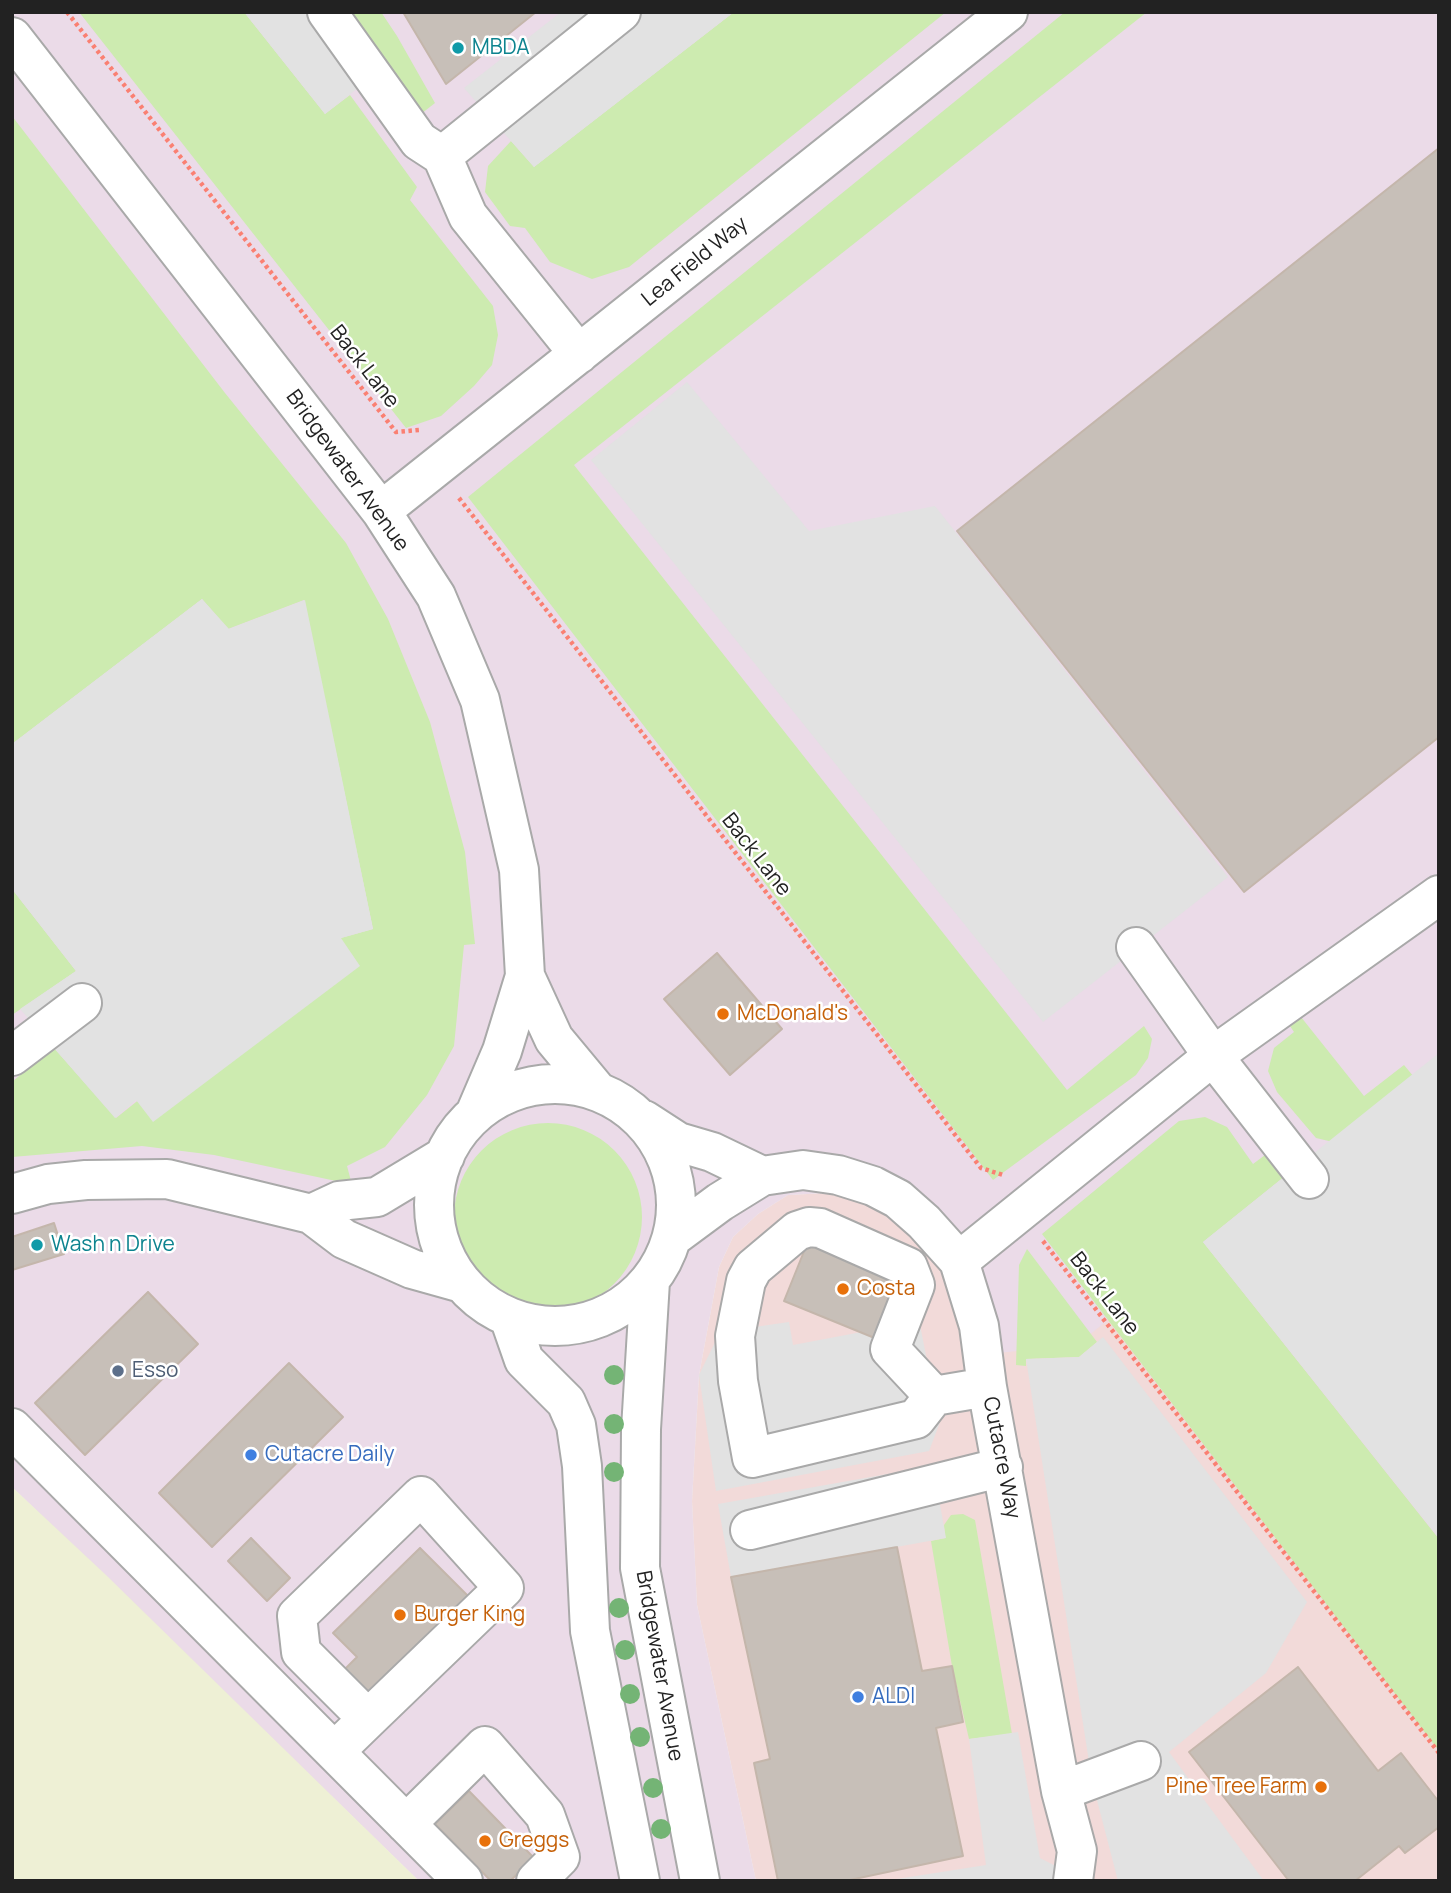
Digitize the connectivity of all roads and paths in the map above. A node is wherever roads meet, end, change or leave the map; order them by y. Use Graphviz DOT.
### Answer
graph roads {
  1 [pos="67,12"];
  2 [pos="327,12"];
  3 [pos="621,12"];
  4 [pos="1008,12"];
  5 [pos="12,37"];
  6 [pos="442,156"];
  7 [pos="579,354"];
  8 [pos="455,450"];
  9 [pos="381,511"];
  10 [pos="1439,895"];
  11 [pos="1136,947"];
  12 [pos="526,976"];
  13 [pos="82,1003"];
  14 [pos="12,1056"];
  15 [pos="1213,1056"];
  16 [pos="598,1092"];
  17 [pos="475,1114"];
  18 [pos="636,1115"];
  19 [pos="444,1156"];
  20 [pos="762,1177"];
  21 [pos="1309,1179"];
  22 [pos="12,1194"];
  23 [pos="1026,1205"];
  24 [pos="311,1214"];
  25 [pos="674,1236"];
  26 [pos="959,1261"];
  27 [pos="650,1281"];
  28 [pos="462,1283"];
  29 [pos="509,1317"];
  30 [pos="988,1387"];
  31 [pos="934,1396"];
  32 [pos="12,1428"];
  33 [pos="1003,1467"];
  34 [pos="750,1530"];
  35 [pos="368,1719"];
  36 [pos="335,1751"];
  37 [pos="1439,1753"];
  38 [pos="1141,1760"];
  39 [pos="1061,1791"];
  40 [pos="406,1824"];
  41 [pos="463,1881"];
  42 [pos="537,1881"];
  43 [pos="640,1881"];
  44 [pos="700,1881"];
  45 [pos="1073,1881"];
  1 -- 8 [label="path, Back Lane"];
  2 -- 6 [label="street"];
  3 -- 6 [label="street"];
  4 -- 7 [label="street, Lea Field Way"];
  5 -- 9 [label="street, Bridgewater Avenue"];
  6 -- 7 [label="street"];
  7 -- 8 [label="street, Lea Field Way"];
  8 -- 9 [label="street, Lea Field Way"];
  8 -- 23 [label="path, Back Lane"];
  9 -- 12 [label="street, Bridgewater Avenue"];
  10 -- 15 [label="street"];
  11 -- 15 [label="street"];
  12 -- 16 [label="street, Bridgewater Avenue"];
  12 -- 17 [label="street, Bridgewater Avenue"];
  13 -- 14 [label="street"];
  15 -- 21 [label="street"];
  15 -- 23 [label="street"];
  16 -- 17 [label="street, Bridgewater Avenue"];
  16 -- 18 [label="street, Bridgewater Avenue"];
  17 -- 19 [label="street, Bridgewater Avenue"];
  18 -- 20 [label="street"];
  18 -- 25 [label="street, Bridgewater Avenue"];
  19 -- 24 [label="street"];
  19 -- 28 [label="street, Bridgewater Avenue"];
  20 -- 25 [label="street, Cutacre Way"];
  20 -- 26 [label="street, Cutacre Way"];
  22 -- 24 [label="street"];
  23 -- 26 [label="street"];
  23 -- 37 [label="path, Back Lane"];
  24 -- 28 [label="street"];
  25 -- 27 [label="street, Bridgewater Avenue"];
  26 -- 30 [label="street, Cutacre Way"];
  27 -- 29 [label="street, Bridgewater Avenue"];
  27 -- 44 [label="street, Bridgewater Avenue"];
  28 -- 29 [label="street, Bridgewater Avenue"];
  29 -- 43 [label="street"];
  30 -- 31 [label="street"];
  30 -- 33 [label="street, Cutacre Way"];
  31 -- 31 [label="street"];
  32 -- 36 [label="street"];
  33 -- 34 [label="street"];
  33 -- 39 [label="street, Cutacre Way"];
  35 -- 35 [label="street"];
  35 -- 36 [label="street"];
  36 -- 40 [label="street"];
  38 -- 39 [label="street"];
  39 -- 45 [label="street, Cutacre Way"];
  40 -- 41 [label="street"];
  40 -- 42 [label="street"];
}
